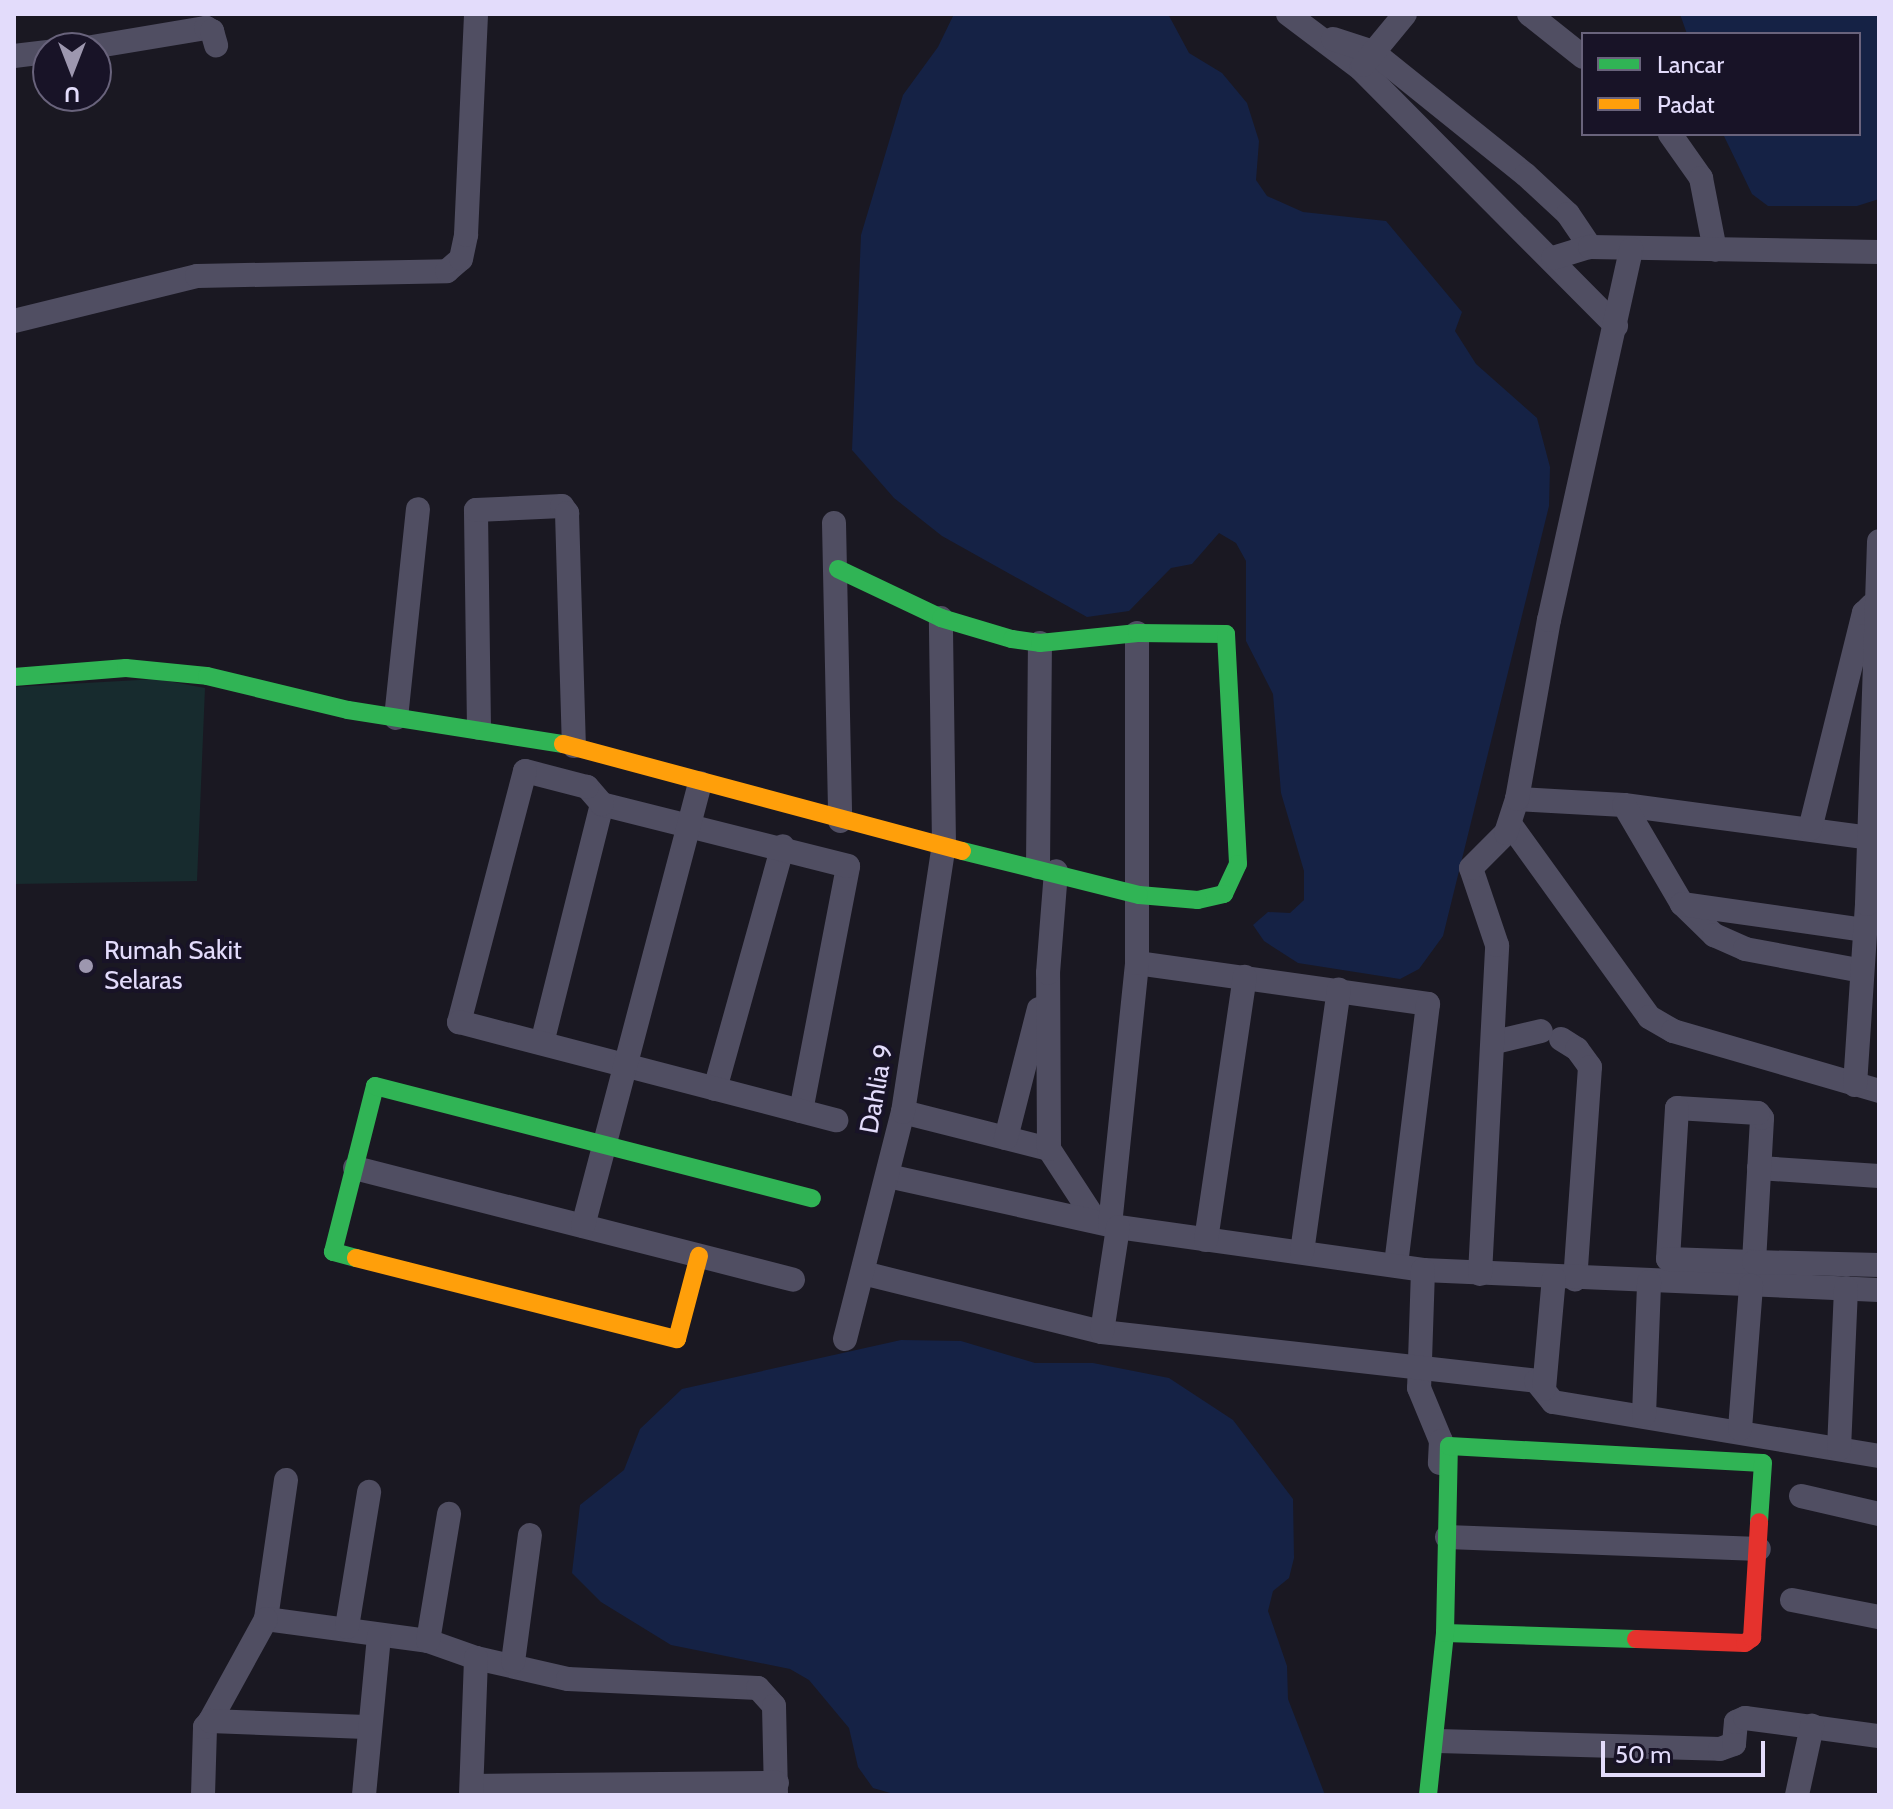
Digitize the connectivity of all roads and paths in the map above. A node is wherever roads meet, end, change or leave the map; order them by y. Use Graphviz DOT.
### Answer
graph roads {
  1 [pos="476,14"];
  2 [pos="1405,14"];
  3 [pos="1529,14"];
  4 [pos="1291,15"];
  5 [pos="112,44"];
  6 [pos="216,45"];
  7 [pos="1581,55"];
  8 [pos="1367,60"];
  9 [pos="1671,136"];
  10 [pos="1590,247"];
  11 [pos="1631,249"];
  12 [pos="1715,250"];
  13 [pos="1879,252"];
  14 [pos="1553,258"];
  15 [pos="14,321"];
  16 [pos="1616,326"];
  17 [pos="418,509"];
  18 [pos="834,523"];
  19 [pos="1879,541"];
  20 [pos="838,569"];
  21 [pos="1877,601"];
  22 [pos="941,618"];
  23 [pos="1137,633"];
  24 [pos="1040,643"];
  25 [pos="14,677"];
  26 [pos="396,718"];
  27 [pos="479,728"];
  28 [pos="574,746"];
  29 [pos="700,783"];
  30 [pos="1517,799"];
  31 [pos="602,804"];
  32 [pos="1624,805"];
  33 [pos="840,821"];
  34 [pos="689,824"];
  35 [pos="1510,824"];
  36 [pos="1810,829"];
  37 [pos="1870,838"];
  38 [pos="944,845"];
  39 [pos="783,846"];
  40 [pos="1047,869"];
  41 [pos="1139,895"];
  42 [pos="1682,904"];
  43 [pos="1873,905"];
  44 [pos="1865,930"];
  45 [pos="1137,963"];
  46 [pos="1862,971"];
  47 [pos="1048,973"];
  48 [pos="1245,977"];
  49 [pos="1339,990"];
  50 [pos="1495,1042"];
  51 [pos="542,1043"];
  52 [pos="625,1065"];
  53 [pos="1855,1085"];
  54 [pos="715,1089"];
  55 [pos="1879,1091"];
  56 [pos="801,1111"];
  57 [pos="903,1112"];
  58 [pos="836,1120"];
  59 [pos="1006,1138"];
  60 [pos="604,1145"];
  61 [pos="1049,1149"];
  62 [pos="355,1168"];
  63 [pos="1759,1168"];
  64 [pos="888,1176"];
  65 [pos="1879,1176"];
  66 [pos="812,1198"];
  67 [pos="1108,1224"];
  68 [pos="583,1226"];
  69 [pos="1206,1240"];
  70 [pos="1302,1252"];
  71 [pos="699,1256"];
  72 [pos="1396,1265"];
  73 [pos="1879,1265"];
  74 [pos="1423,1270"];
  75 [pos="863,1273"];
  76 [pos="1752,1273"];
  77 [pos="1480,1274"];
  78 [pos="1565,1279"];
  79 [pos="793,1280"];
  80 [pos="1649,1282"];
  81 [pos="1846,1288"];
  82 [pos="1879,1290"];
  83 [pos="1102,1332"];
  84 [pos="845,1339"];
  85 [pos="1418,1368"];
  86 [pos="1544,1389"];
  87 [pos="1644,1415"];
  88 [pos="1740,1429"];
  89 [pos="1839,1449"];
  90 [pos="1879,1456"];
  91 [pos="286,1480"];
  92 [pos="369,1492"];
  93 [pos="1801,1496"];
  94 [pos="449,1514"];
  95 [pos="1879,1514"];
  96 [pos="530,1535"];
  97 [pos="1447,1537"];
  98 [pos="1759,1549"];
  99 [pos="1792,1600"];
  100 [pos="1879,1617"];
  101 [pos="266,1619"];
  102 [pos="347,1627"];
  103 [pos="1445,1633"];
  104 [pos="379,1636"];
  105 [pos="428,1641"];
  106 [pos="476,1658"];
  107 [pos="513,1662"];
  108 [pos="210,1721"];
  109 [pos="1812,1726"];
  110 [pos="366,1727"];
  111 [pos="1438,1729"];
  112 [pos="1879,1736"];
  113 [pos="776,1789"];
  114 [pos="472,1790"];
  115 [pos="203,1795"];
  116 [pos="364,1795"];
  117 [pos="1428,1795"];
  118 [pos="1797,1795"];
  1 -- 15 [label="street"];
  2 -- 8 [label="street"];
  3 -- 7 [label="street"];
  4 -- 8 [label="street"];
  5 -- 6 [label="street"];
  8 -- 10 [label="street"];
  8 -- 14 [label="street"];
  9 -- 12 [label="street"];
  10 -- 11 [label="street"];
  10 -- 14 [label="street"];
  11 -- 12 [label="street"];
  11 -- 16 [label="street"];
  12 -- 13 [label="street"];
  14 -- 16 [label="street"];
  16 -- 30 [label="street"];
  17 -- 26 [label="street"];
  18 -- 20 [label="street"];
  19 -- 21 [label="street"];
  20 -- 22 [label="street"];
  20 -- 33 [label="street"];
  21 -- 36 [label="street"];
  21 -- 37 [label="street"];
  22 -- 24 [label="street"];
  22 -- 38 [label="street, Dahlia 9"];
  23 -- 24 [label="street"];
  23 -- 41 [label="street"];
  23 -- 41 [label="street"];
  24 -- 40 [label="street"];
  25 -- 26 [label="street"];
  26 -- 27 [label="street"];
  27 -- 28 [label="street"];
  27 -- 28 [label="street"];
  28 -- 29 [label="street"];
  29 -- 33 [label="street"];
  29 -- 34 [label="street"];
  30 -- 32 [label="street"];
  30 -- 35 [label="street"];
  31 -- 34 [label="street"];
  31 -- 51 [label="street"];
  31 -- 51 [label="street"];
  32 -- 36 [label="street"];
  32 -- 42 [label="street"];
  33 -- 38 [label="street"];
  34 -- 39 [label="street"];
  34 -- 52 [label="street"];
  35 -- 50 [label="street"];
  35 -- 53 [label="street"];
  36 -- 37 [label="street"];
  37 -- 43 [label="street"];
  38 -- 40 [label="street"];
  38 -- 57 [label="street, Dahlia 9"];
  39 -- 54 [label="street"];
  39 -- 56 [label="street"];
  40 -- 41 [label="street"];
  40 -- 47 [label="street"];
  41 -- 45 [label="street"];
  42 -- 44 [label="street"];
  42 -- 46 [label="street"];
  43 -- 44 [label="street"];
  44 -- 46 [label="street"];
  45 -- 48 [label="street"];
  45 -- 67 [label="street"];
  46 -- 53 [label="street"];
  47 -- 59 [label="street"];
  47 -- 61 [label="street"];
  48 -- 49 [label="street"];
  48 -- 69 [label="street"];
  49 -- 70 [label="street"];
  49 -- 72 [label="street"];
  50 -- 77 [label="street"];
  50 -- 78 [label="street"];
  51 -- 52 [label="street"];
  52 -- 54 [label="street"];
  52 -- 60 [label="street"];
  53 -- 55 [label="street"];
  54 -- 56 [label="street"];
  56 -- 58 [label="street"];
  57 -- 59 [label="street"];
  57 -- 64 [label="street, Dahlia 9"];
  59 -- 61 [label="street"];
  60 -- 62 [label="street"];
  60 -- 66 [label="street"];
  60 -- 68 [label="street"];
  61 -- 67 [label="street"];
  62 -- 68 [label="street"];
  62 -- 71 [label="street"];
  63 -- 65 [label="street"];
  63 -- 76 [label="street"];
  63 -- 76 [label="street"];
  64 -- 67 [label="street"];
  64 -- 75 [label="street, Dahlia 9"];
  67 -- 69 [label="street"];
  67 -- 83 [label="street"];
  68 -- 71 [label="street"];
  69 -- 70 [label="street"];
  70 -- 72 [label="street"];
  71 -- 79 [label="street"];
  72 -- 74 [label="street"];
  73 -- 76 [label="street"];
  74 -- 77 [label="street"];
  74 -- 85 [label="street"];
  75 -- 83 [label="street"];
  75 -- 84 [label="street, Dahlia 9"];
  76 -- 80 [label="street"];
  76 -- 81 [label="street"];
  76 -- 88 [label="street"];
  77 -- 78 [label="street"];
  78 -- 80 [label="street"];
  78 -- 86 [label="street"];
  80 -- 87 [label="street"];
  81 -- 82 [label="street"];
  81 -- 89 [label="street"];
  83 -- 85 [label="street"];
  85 -- 86 [label="street"];
  85 -- 111 [label="street"];
  86 -- 87 [label="street"];
  87 -- 88 [label="street"];
  88 -- 89 [label="street"];
  89 -- 90 [label="street"];
  91 -- 101 [label="street"];
  92 -- 102 [label="street"];
  93 -- 95 [label="street"];
  94 -- 105 [label="street"];
  96 -- 107 [label="street"];
  97 -- 98 [label="street"];
  97 -- 98 [label="street"];
  97 -- 103 [label="street"];
  98 -- 103 [label="street"];
  99 -- 100 [label="street"];
  101 -- 102 [label="street"];
  101 -- 108 [label="street"];
  102 -- 104 [label="street"];
  103 -- 111 [label="street"];
  104 -- 105 [label="street"];
  104 -- 110 [label="street"];
  105 -- 106 [label="street"];
  106 -- 107 [label="street"];
  106 -- 114 [label="street"];
  107 -- 113 [label="street"];
  108 -- 110 [label="street"];
  108 -- 115 [label="street"];
  109 -- 111 [label="street"];
  109 -- 112 [label="street"];
  109 -- 118 [label="street"];
  110 -- 116 [label="street"];
  111 -- 117 [label="street"];
  113 -- 114 [label="street"];
}
